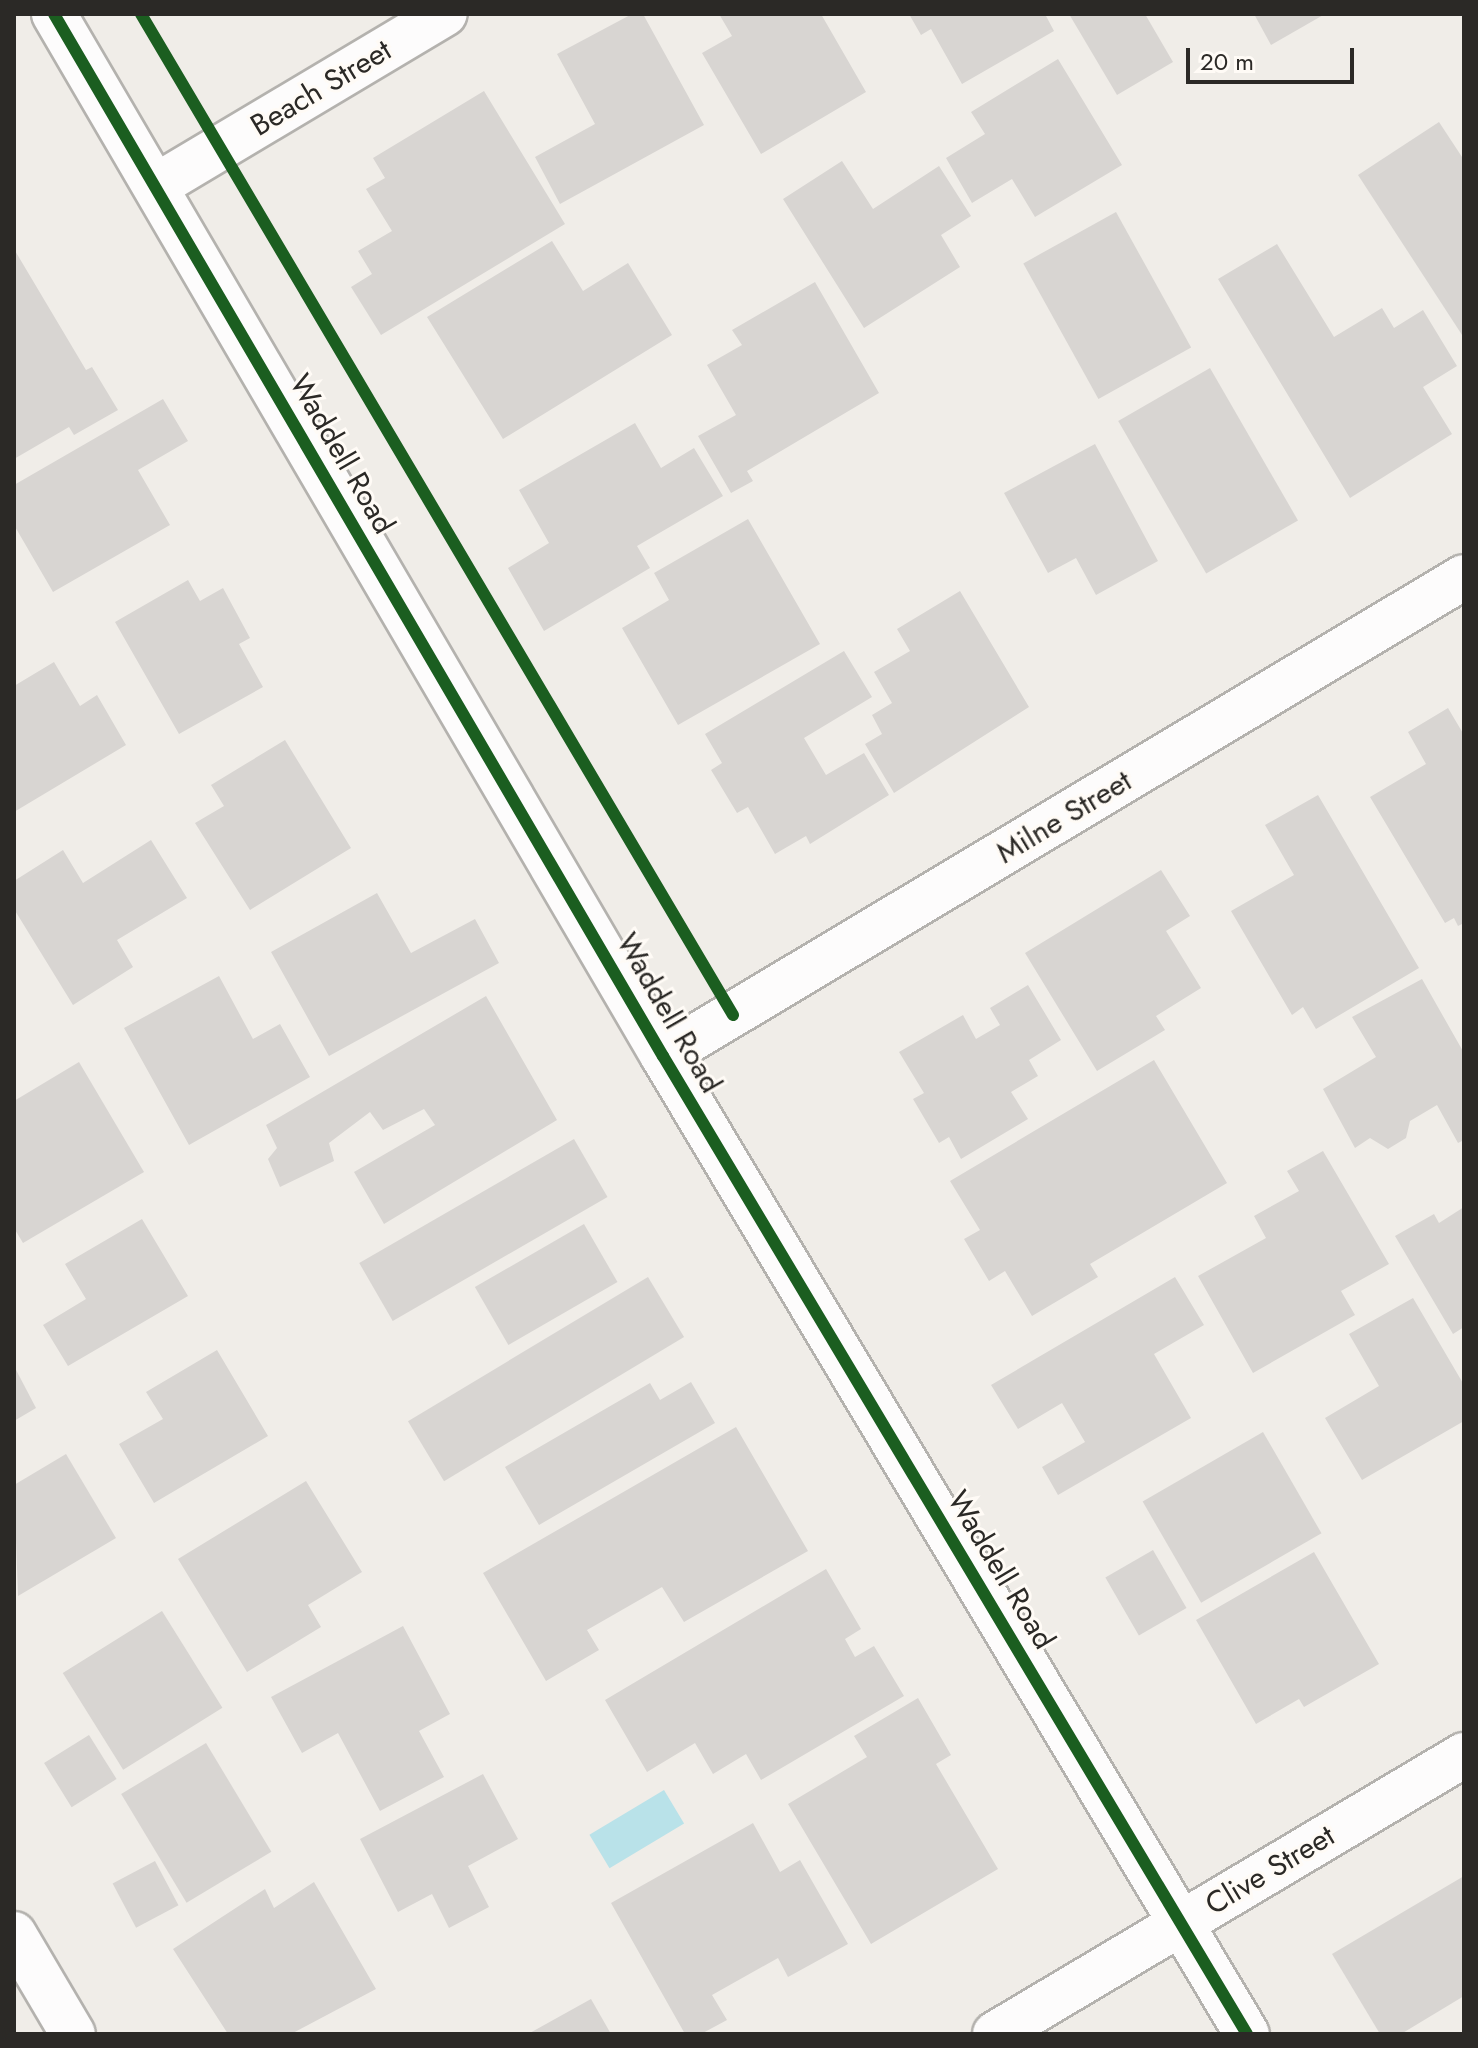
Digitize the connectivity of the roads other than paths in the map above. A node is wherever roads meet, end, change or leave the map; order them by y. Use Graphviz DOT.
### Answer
graph roads {
  1 [pos="54,14"];
  2 [pos="445,14"];
  3 [pos="156,186"];
  4 [pos="1464,577"];
  5 [pos="663,1056"];
  6 [pos="1464,1755"];
  7 [pos="1181,1923"];
  8 [pos="14,1934"];
  9 [pos="73,2034"];
  10 [pos="995,2034"];
  11 [pos="1247,2034"];
  1 -- 3 [label="street, Waddell Road"];
  2 -- 3 [label="street, Beach Street"];
  3 -- 5 [label="street, Waddell Road"];
  4 -- 5 [label="street, Milne Street"];
  5 -- 7 [label="street, Waddell Road"];
  6 -- 7 [label="street, Clive Street"];
  7 -- 10 [label="street, Clive Street"];
  7 -- 11 [label="street, Waddell Road"];
  8 -- 9 [label="street"];
}
